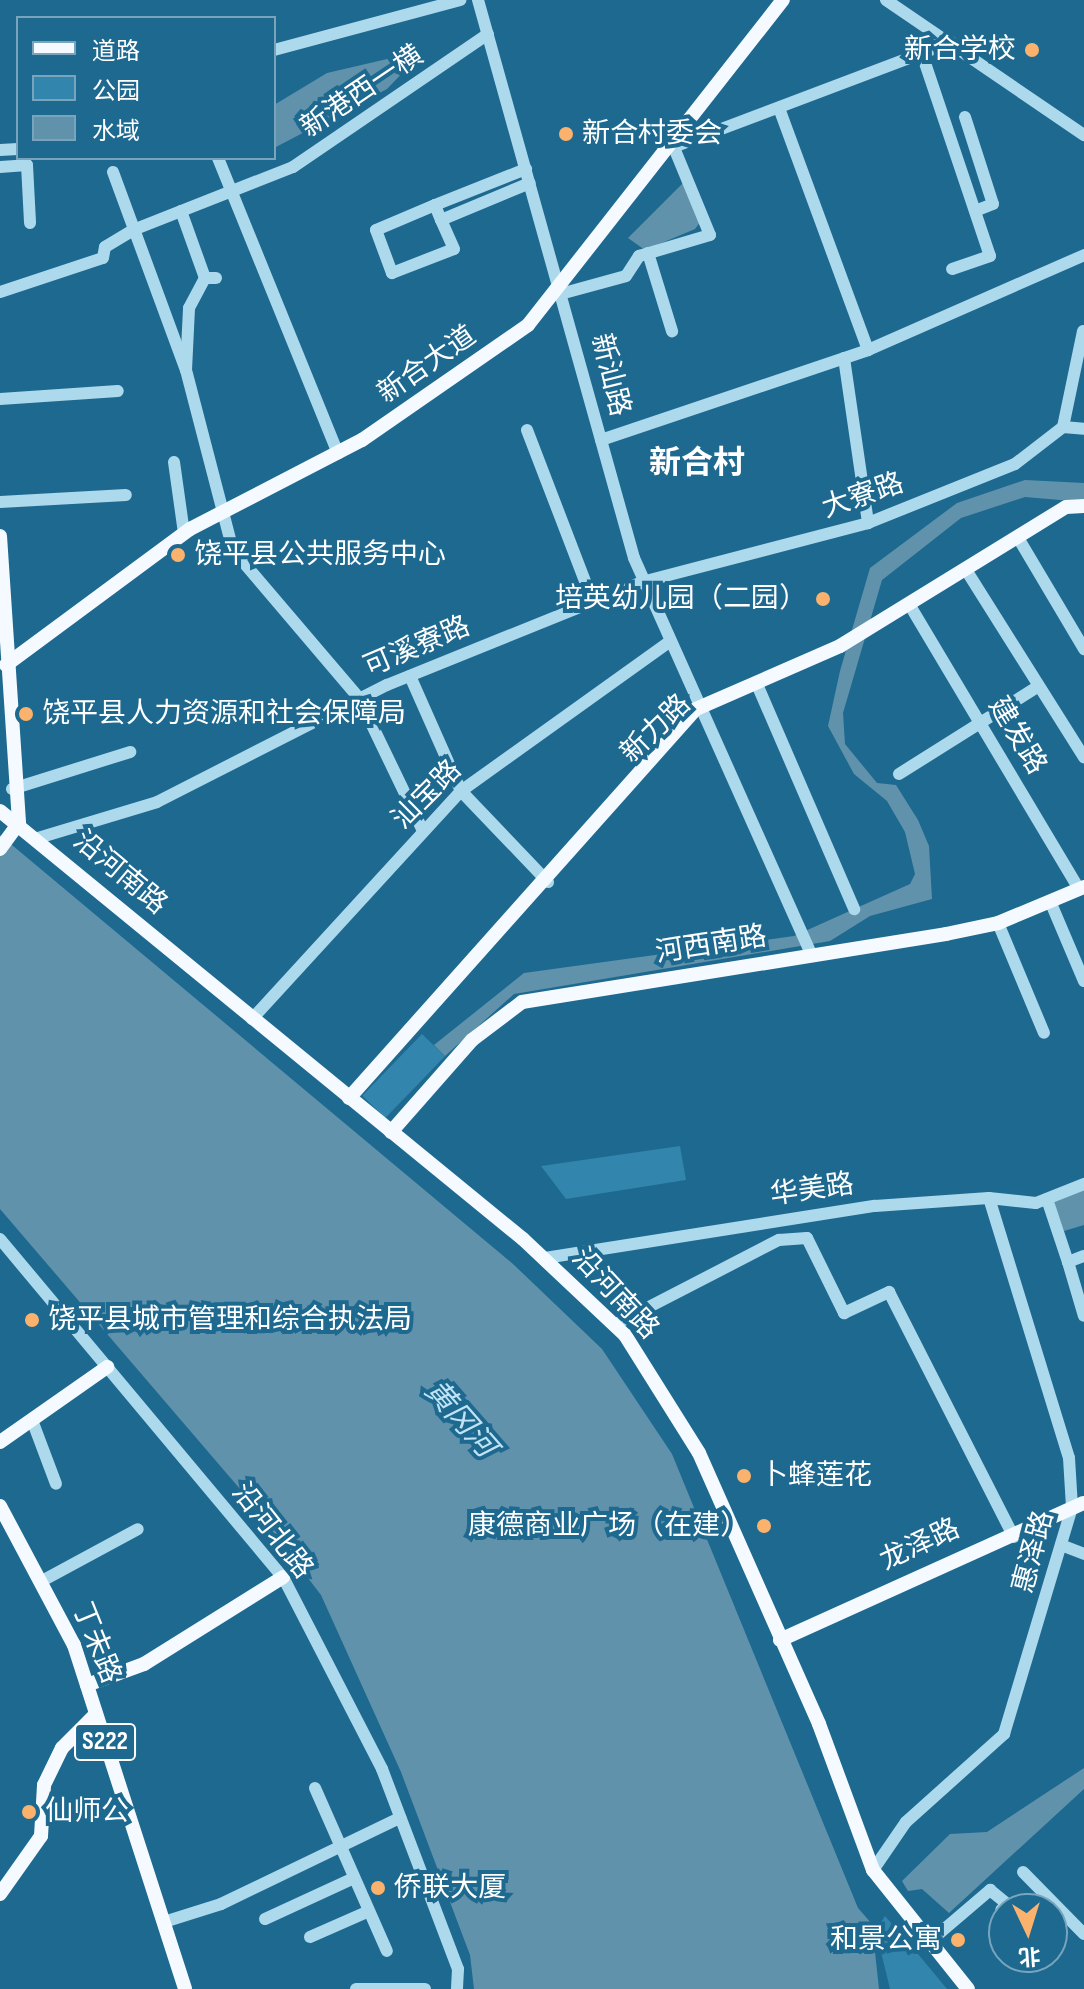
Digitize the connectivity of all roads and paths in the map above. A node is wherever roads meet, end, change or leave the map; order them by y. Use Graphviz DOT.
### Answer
graph roads {
  1 [pos="460,0"];
  2 [pos="478,0"];
  3 [pos="783,0"];
  4 [pos="886,0"];
  5 [pos="488,34"];
  6 [pos="951,42"];
  7 [pos="276,49"];
  8 [pos="922,54"];
  9 [pos="779,108"];
  10 [pos="965,117"];
  11 [pos="1084,135"];
  12 [pos="668,147"];
  13 [pos="219,160"];
  14 [pos="0,167"];
  15 [pos="526,169"];
  16 [pos="113,172"];
  17 [pos="530,183"];
  18 [pos="230,193"];
  19 [pos="435,205"];
  20 [pos="181,211"];
  21 [pos="975,211"];
  22 [pos="441,220"];
  23 [pos="30,223"];
  24 [pos="133,230"];
  25 [pos="648,253"];
  26 [pos="1084,255"];
  27 [pos="952,269"];
  28 [pos="562,286"];
  29 [pos="0,292"];
  30 [pos="672,331"];
  31 [pos="1083,331"];
  32 [pos="868,350"];
  33 [pos="844,358"];
  34 [pos="186,370"];
  35 [pos="118,391"];
  36 [pos="0,399"];
  37 [pos="1063,427"];
  38 [pos="1084,429"];
  39 [pos="527,430"];
  40 [pos="601,440"];
  41 [pos="338,454"];
  42 [pos="174,462"];
  43 [pos="126,495"];
  44 [pos="0,502"];
  45 [pos="1084,506"];
  46 [pos="221,513"];
  47 [pos="1084,515"];
  48 [pos="1054,518"];
  49 [pos="868,523"];
  50 [pos="184,533"];
  51 [pos="0,536"];
  52 [pos="1020,541"];
  53 [pos="968,573"];
  54 [pos="642,582"];
  55 [pos="593,602"];
  56 [pos="912,609"];
  57 [pos="874,629"];
  58 [pos="668,643"];
  59 [pos="1084,649"];
  60 [pos="838,651"];
  61 [pos="6,665"];
  62 [pos="410,676"];
  63 [pos="1037,687"];
  64 [pos="759,689"];
  65 [pos="359,698"];
  66 [pos="697,712"];
  67 [pos="981,722"];
  68 [pos="130,752"];
  69 [pos="1084,757"];
  70 [pos="899,774"];
  71 [pos="12,789"];
  72 [pos="461,791"];
  73 [pos="0,811"];
  74 [pos="19,823"];
  75 [pos="423,831"];
  76 [pos="0,833"];
  77 [pos="38,838"];
  78 [pos="0,849"];
  79 [pos="546,880"];
  80 [pos="1082,888"];
  81 [pos="1050,901"];
  82 [pos="854,909"];
  83 [pos="998,923"];
  84 [pos="812,956"];
  85 [pos="1084,981"];
  86 [pos="252,1019"];
  87 [pos="1044,1033"];
  88 [pos="353,1101"];
  89 [pos="391,1132"];
  90 [pos="1084,1184"];
  91 [pos="989,1198"];
  92 [pos="1047,1199"];
  93 [pos="0,1239"];
  94 [pos="1084,1256"];
  95 [pos="545,1258"];
  96 [pos="1068,1262"];
  97 [pos="1084,1316"];
  98 [pos="614,1325"];
  99 [pos="107,1367"];
  100 [pos="32,1420"];
  101 [pos="0,1442"];
  102 [pos="56,1484"];
  103 [pos="0,1506"];
  104 [pos="1077,1510"];
  105 [pos="138,1529"];
  106 [pos="1013,1534"];
  107 [pos="1061,1545"];
  108 [pos="1084,1554"];
  109 [pos="283,1577"];
  110 [pos="40,1582"];
  111 [pos="781,1643"];
  112 [pos="87,1685"];
  113 [pos="96,1714"];
  114 [pos="315,1788"];
  115 [pos="400,1818"];
  116 [pos="339,1845"];
  117 [pos="873,1870"];
  118 [pos="1023,1872"];
  119 [pos="354,1878"];
  120 [pos="994,1893"];
  121 [pos="0,1894"];
  122 [pos="369,1911"];
  123 [pos="265,1919"];
  124 [pos="164,1922"];
  125 [pos="1084,1934"];
  126 [pos="310,1937"];
  127 [pos="928,1943"];
  128 [pos="387,1951"];
  129 [pos="185,1989"];
  130 [pos="356,1989"];
  131 [pos="425,1989"];
  132 [pos="457,1989"];
  133 [pos="968,1989"];
  1 -- 7 [label="street"];
  2 -- 5 [label="street, 新汕路"];
  3 -- 12 [label="main road, 新合大道"];
  4 -- 6 [label="street"];
  5 -- 15 [label="street, 新汕路"];
  5 -- 18 [label="street, 新港西一横"];
  6 -- 8 [label="street"];
  6 -- 11 [label="street"];
  8 -- 9 [label="street"];
  8 -- 21 [label="street"];
  9 -- 12 [label="street"];
  9 -- 32 [label="street"];
  10 -- 21 [label="street"];
  12 -- 25 [label="street"];
  12 -- 28 [label="main road, 新合大道"];
  13 -- 18 [label="street"];
  14 -- 23 [label="street"];
  15 -- 17 [label="street, 新汕路"];
  15 -- 19 [label="street"];
  16 -- 24 [label="street"];
  17 -- 22 [label="street"];
  17 -- 28 [label="street, 新汕路"];
  18 -- 20 [label="street, 新港西一横"];
  18 -- 41 [label="street"];
  19 -- 22 [label="street"];
  19 -- 22 [label="street"];
  20 -- 24 [label="street, 新港西一横"];
  20 -- 34 [label="street"];
  21 -- 27 [label="street"];
  24 -- 29 [label="street, 新港西一横"];
  24 -- 34 [label="street"];
  25 -- 28 [label="street"];
  25 -- 30 [label="street"];
  26 -- 32 [label="street"];
  28 -- 40 [label="street, 新汕路"];
  28 -- 41 [label="main road, 新合大道"];
  31 -- 37 [label="street"];
  32 -- 33 [label="street"];
  33 -- 40 [label="street"];
  33 -- 49 [label="street"];
  34 -- 46 [label="street"];
  35 -- 36 [label="street"];
  37 -- 38 [label="street"];
  37 -- 49 [label="street, 大寮路"];
  39 -- 55 [label="street"];
  40 -- 54 [label="street, 新汕路"];
  41 -- 46 [label="main road, 新合大道"];
  42 -- 50 [label="street"];
  43 -- 44 [label="street"];
  45 -- 48 [label="main road"];
  46 -- 50 [label="main road, 新合大道"];
  46 -- 65 [label="street"];
  47 -- 48 [label="main road, 新力路"];
  48 -- 52 [label="main road, 新力路"];
  48 -- 57 [label="main road"];
  49 -- 54 [label="street, 大寮路"];
  50 -- 61 [label="main road, 新合大道"];
  51 -- 61 [label="main road"];
  52 -- 53 [label="main road, 新力路"];
  52 -- 59 [label="street"];
  53 -- 56 [label="main road, 新力路"];
  53 -- 63 [label="street"];
  54 -- 55 [label="street, 可溪寮路"];
  54 -- 58 [label="street, 新汕路"];
  55 -- 62 [label="street, 可溪寮路"];
  56 -- 57 [label="main road, 新力路"];
  56 -- 67 [label="street, 建发路"];
  57 -- 60 [label="main road, 新力路"];
  58 -- 66 [label="street, 新汕路"];
  58 -- 72 [label="street, 汕宝路"];
  60 -- 64 [label="main road, 新力路"];
  60 -- 66 [label="main road"];
  61 -- 71 [label="main road"];
  62 -- 65 [label="street, 可溪寮路"];
  62 -- 72 [label="street"];
  63 -- 67 [label="street"];
  63 -- 69 [label="street"];
  64 -- 66 [label="main road, 新力路"];
  64 -- 82 [label="street"];
  65 -- 75 [label="street"];
  65 -- 77 [label="street, 可溪寮路"];
  66 -- 79 [label="main road, 新力路"];
  66 -- 84 [label="street, 新汕路"];
  67 -- 70 [label="street"];
  67 -- 80 [label="street, 建发路"];
  68 -- 71 [label="street"];
  71 -- 74 [label="main road"];
  72 -- 75 [label="street, 汕宝路"];
  72 -- 79 [label="street"];
  73 -- 74 [label="main road, 沿河南路"];
  74 -- 76 [label="main road"];
  74 -- 77 [label="main road, 沿河南路"];
  74 -- 78 [label="main road"];
  75 -- 86 [label="street, 汕宝路"];
  77 -- 86 [label="main road, 沿河南路"];
  79 -- 88 [label="main road, 新力路"];
  80 -- 81 [label="main road, 河西南路"];
  81 -- 83 [label="main road, 河西南路"];
  81 -- 85 [label="street"];
  83 -- 84 [label="main road, 河西南路"];
  83 -- 87 [label="street"];
  84 -- 89 [label="main road, 河西南路"];
  86 -- 88 [label="main road, 沿河南路"];
  88 -- 89 [label="main road, 沿河南路"];
  89 -- 95 [label="main road, 沿河南路"];
  90 -- 92 [label="street, 华美路"];
  91 -- 92 [label="street, 华美路"];
  91 -- 95 [label="street, 华美路"];
  91 -- 104 [label="street, 惠泽路"];
  92 -- 96 [label="street"];
  93 -- 99 [label="street, 沿河北路"];
  94 -- 96 [label="street"];
  95 -- 98 [label="main road, 沿河南路"];
  96 -- 97 [label="street"];
  98 -- 106 [label="street"];
  98 -- 111 [label="main road, 沿河南路"];
  99 -- 100 [label="main road"];
  99 -- 109 [label="street, 沿河北路"];
  100 -- 101 [label="main road"];
  100 -- 102 [label="street"];
  103 -- 110 [label="main road, 丁未路 / S222"];
  104 -- 106 [label="main road, 龙泽路"];
  104 -- 107 [label="street, 惠泽路"];
  105 -- 110 [label="street"];
  106 -- 111 [label="main road, 龙泽路"];
  107 -- 108 [label="street"];
  107 -- 117 [label="street, 惠泽路"];
  109 -- 112 [label="main road"];
  109 -- 115 [label="street, 沿河北路"];
  110 -- 112 [label="main road, 丁未路 / S222"];
  111 -- 117 [label="main road, 沿河南路"];
  112 -- 113 [label="main road, 丁未路 / S222"];
  113 -- 121 [label="main road"];
  113 -- 124 [label="main road, 丁未路 / S222"];
  114 -- 116 [label="street"];
  115 -- 116 [label="street"];
  115 -- 132 [label="street, 沿河北路"];
  116 -- 119 [label="street"];
  116 -- 124 [label="street"];
  117 -- 127 [label="main road, 沿河南路"];
  118 -- 125 [label="street"];
  119 -- 122 [label="street"];
  119 -- 123 [label="street"];
  120 -- 127 [label="street"];
  122 -- 126 [label="street"];
  122 -- 128 [label="street"];
  124 -- 129 [label="main road, 丁未路 / S222"];
  127 -- 133 [label="main road, 沿河南路"];
  130 -- 131 [label="street"];
}
